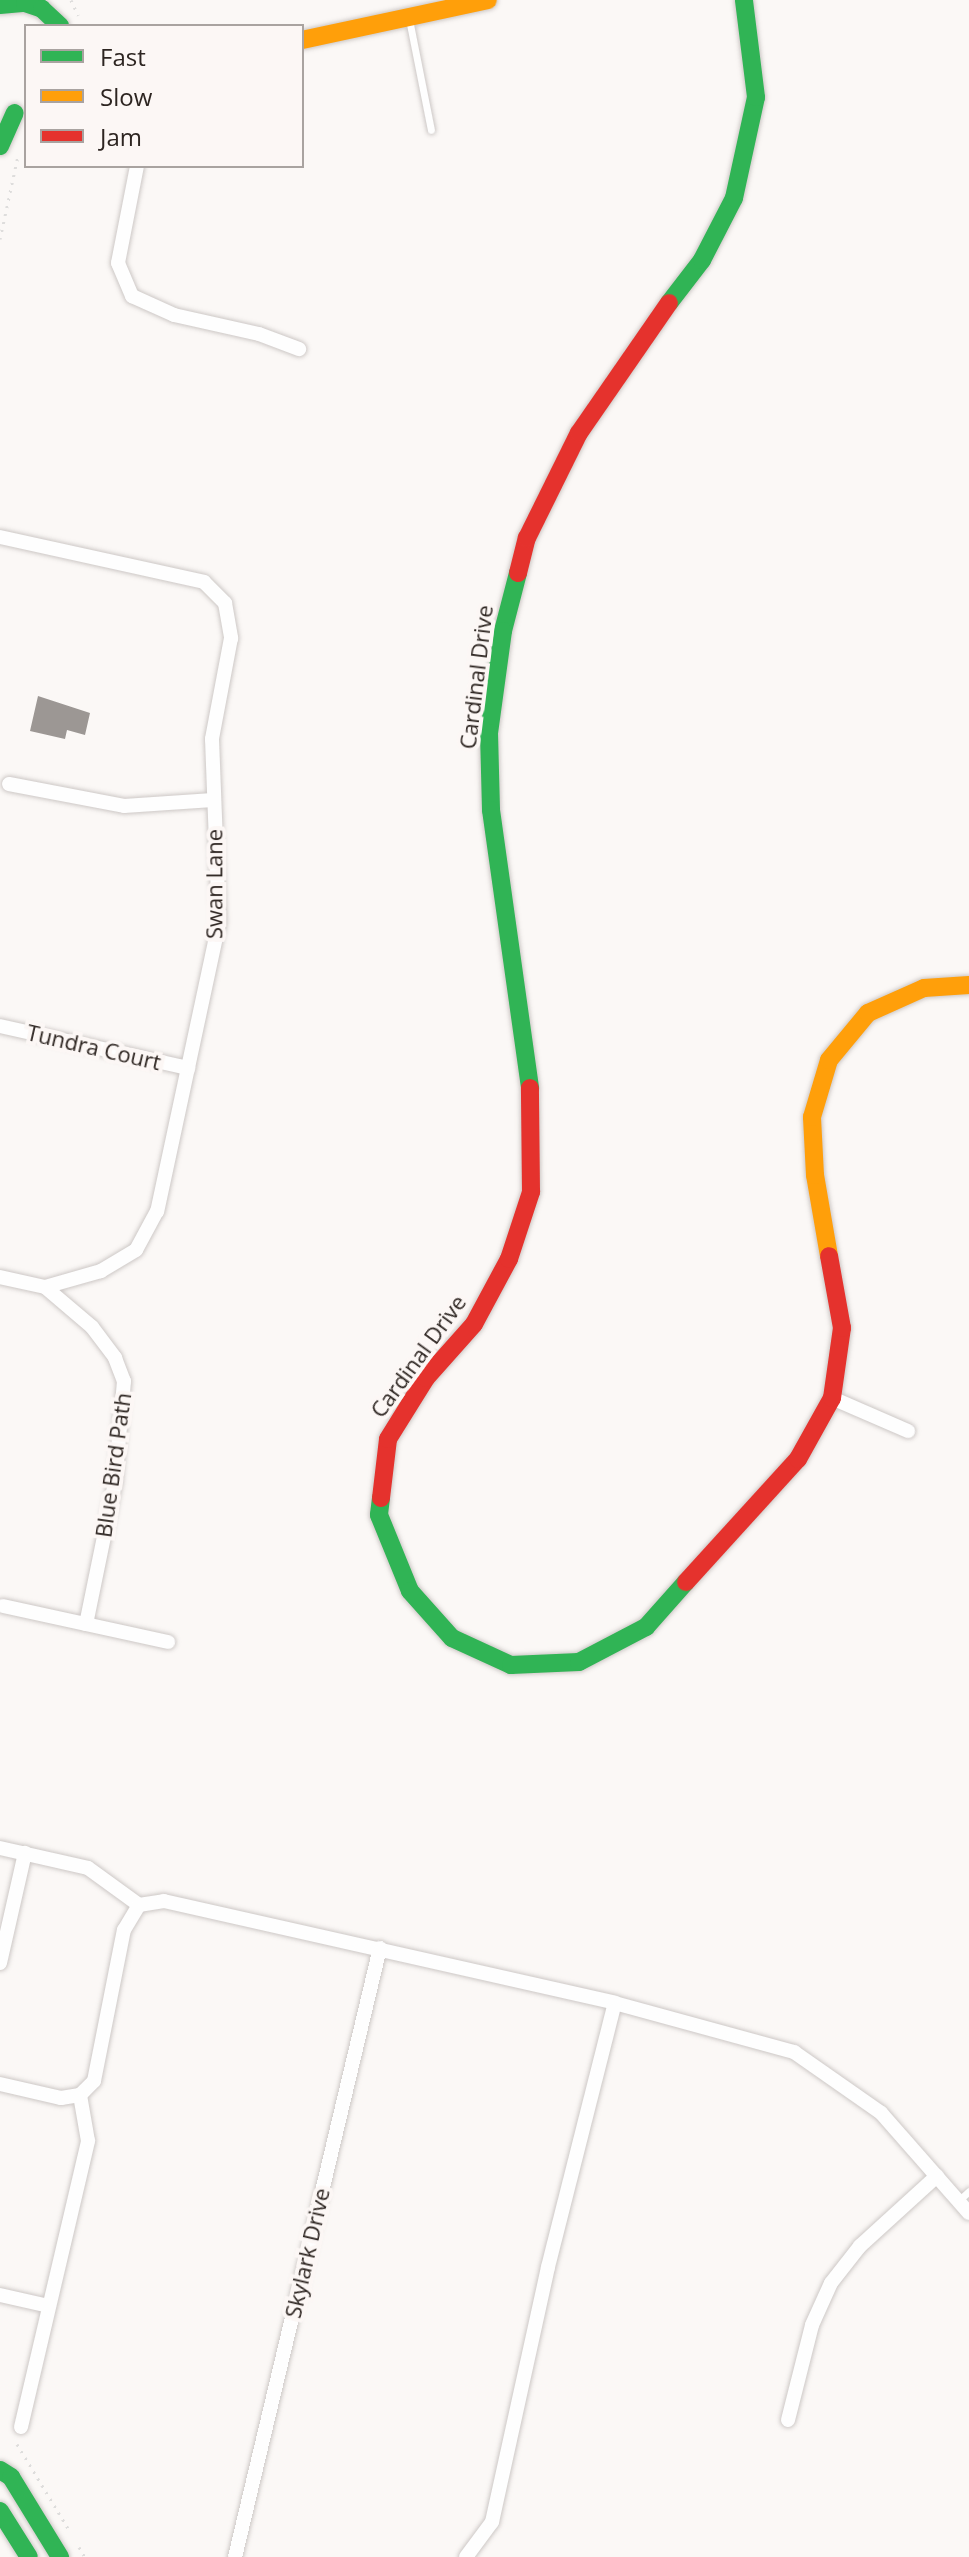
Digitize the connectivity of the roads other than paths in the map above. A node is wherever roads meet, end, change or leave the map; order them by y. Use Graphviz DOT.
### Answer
graph roads {
  1 [pos="53,0"];
  2 [pos="488,0"];
  3 [pos="744,0"];
  4 [pos="6,3"];
  5 [pos="409,17"];
  6 [pos="58,23"];
  7 [pos="304,40"];
  8 [pos="14,112"];
  9 [pos="431,130"];
  10 [pos="0,146"];
  11 [pos="137,168"];
  12 [pos="299,349"];
  13 [pos="0,537"];
  14 [pos="9,784"];
  15 [pos="213,800"];
  16 [pos="969,985"];
  17 [pos="0,1026"];
  18 [pos="188,1068"];
  19 [pos="0,1277"];
  20 [pos="45,1287"];
  21 [pos="832,1398"];
  22 [pos="908,1431"];
  23 [pos="3,1606"];
  24 [pos="86,1624"];
  25 [pos="168,1642"];
  26 [pos="0,1848"];
  27 [pos="25,1853"];
  28 [pos="139,1905"];
  29 [pos="380,1948"];
  30 [pos="0,1963"];
  31 [pos="615,2003"];
  32 [pos="0,2085"];
  33 [pos="80,2095"];
  34 [pos="937,2176"];
  35 [pos="964,2196"];
  36 [pos="969,2213"];
  37 [pos="0,2295"];
  38 [pos="49,2306"];
  39 [pos="788,2420"];
  40 [pos="18,2434"];
  41 [pos="0,2470"];
  42 [pos="0,2511"];
  43 [pos="29,2557"];
  44 [pos="60,2557"];
  45 [pos="235,2557"];
  46 [pos="466,2557"];
  1 -- 6 [label="street"];
  2 -- 5 [label="street"];
  3 -- 21 [label="street, Cardinal Drive"];
  4 -- 6 [label="street"];
  5 -- 7 [label="street"];
  5 -- 9 [label="lane"];
  8 -- 10 [label="street"];
  11 -- 12 [label="street"];
  13 -- 15 [label="street, Swan Lane"];
  14 -- 15 [label="street"];
  15 -- 18 [label="street, Swan Lane"];
  16 -- 21 [label="street, Cardinal Drive"];
  17 -- 18 [label="street, Tundra Court"];
  18 -- 20 [label="street, Swan Lane"];
  19 -- 20 [label="street"];
  20 -- 24 [label="street, Blue Bird Path"];
  21 -- 22 [label="street"];
  23 -- 24 [label="street"];
  24 -- 25 [label="street"];
  26 -- 27 [label="street"];
  27 -- 28 [label="street"];
  27 -- 30 [label="street"];
  28 -- 29 [label="street"];
  28 -- 33 [label="street"];
  29 -- 31 [label="street"];
  29 -- 45 [label="street, Skylark Drive"];
  31 -- 34 [label="street"];
  31 -- 46 [label="street"];
  32 -- 33 [label="street"];
  33 -- 38 [label="street"];
  34 -- 35 [label="street"];
  34 -- 39 [label="street"];
  35 -- 36 [label="street"];
  37 -- 38 [label="street"];
  38 -- 40 [label="street"];
  41 -- 44 [label="street"];
  42 -- 43 [label="street"];
}
